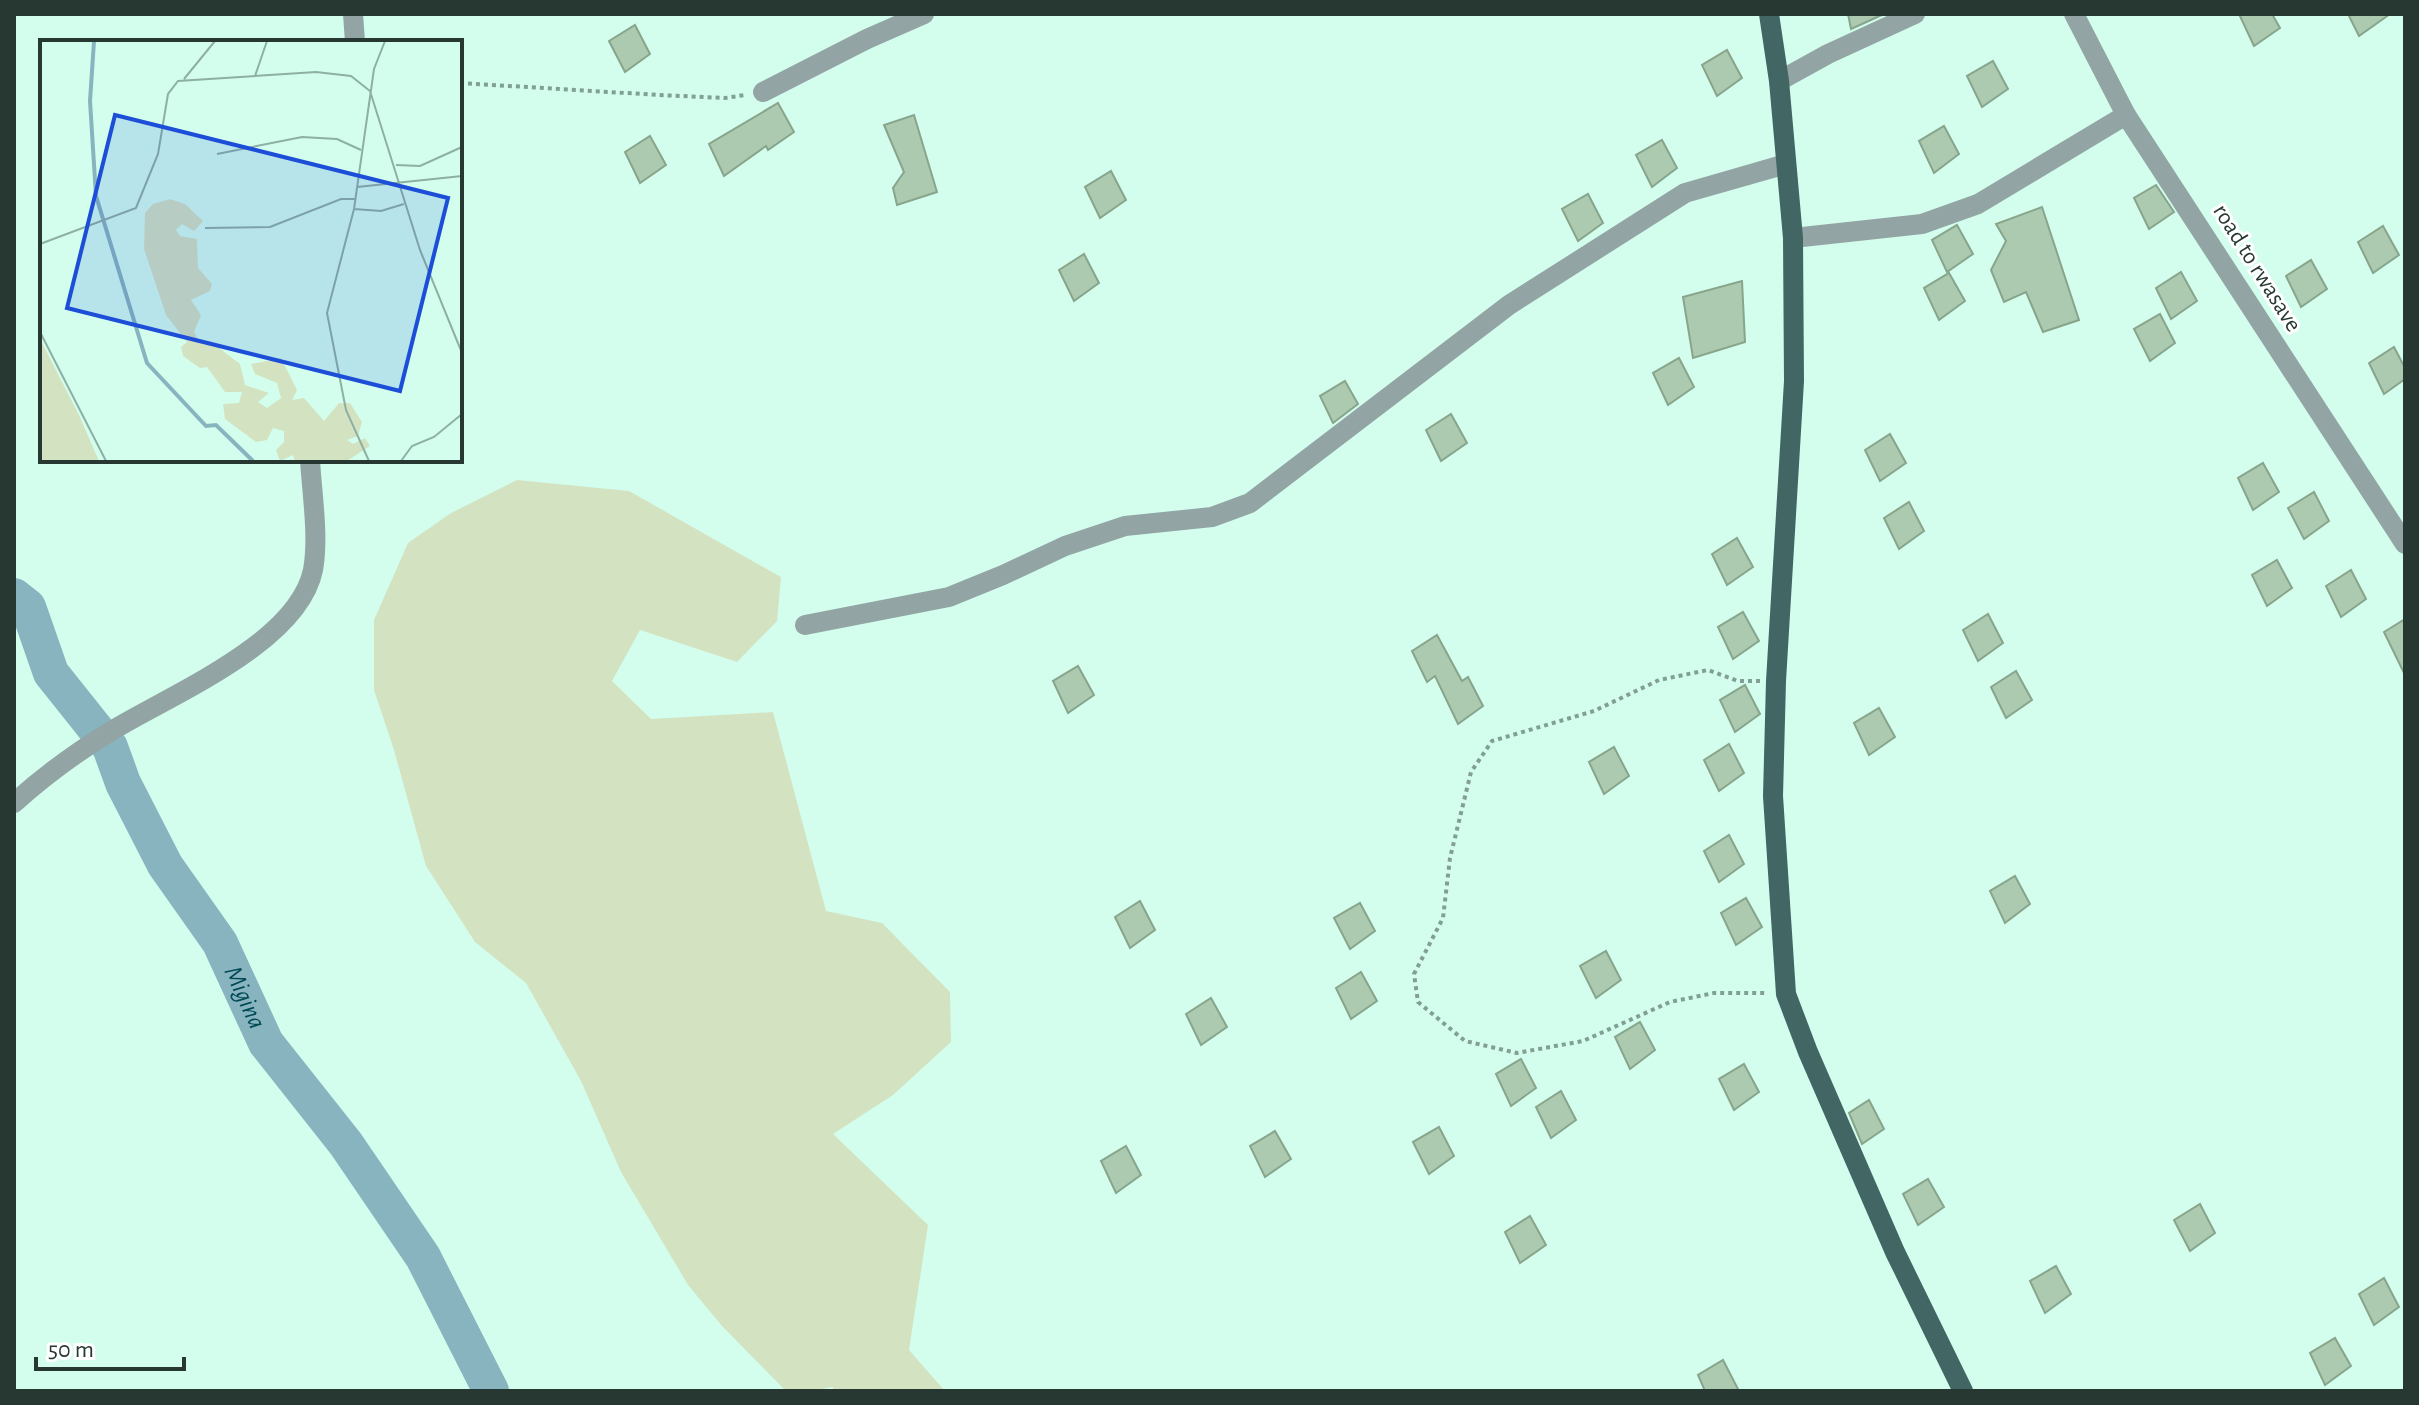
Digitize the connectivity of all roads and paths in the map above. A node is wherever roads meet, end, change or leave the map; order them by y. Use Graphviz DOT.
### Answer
graph roads {
  1 [pos="353,14"];
  2 [pos="924,14"];
  3 [pos="1769,14"];
  4 [pos="1915,14"];
  5 [pos="2074,14"];
  6 [pos="355,40"];
  7 [pos="1779,81"];
  8 [pos="462,83"];
  9 [pos="763,92"];
  10 [pos="2126,115"];
  11 [pos="1786,164"];
  12 [pos="1793,238"];
  13 [pos="310,462"];
  14 [pos="2405,544"];
  15 [pos="805,625"];
  16 [pos="1776,681"];
  17 [pos="14,803"];
  18 [pos="1786,994"];
  19 [pos="1963,1391"];
  1 -- 6 [label="street"];
  2 -- 9 [label="street"];
  3 -- 7 [label="main road"];
  4 -- 7 [label="street"];
  5 -- 10 [label="street, road to rwasave"];
  7 -- 11 [label="main road"];
  8 -- 9 [label="path"];
  10 -- 12 [label="street"];
  10 -- 14 [label="street, road to rwasave"];
  11 -- 12 [label="main road"];
  11 -- 15 [label="street"];
  12 -- 16 [label="main road"];
  13 -- 17 [label="street"];
  16 -- 18 [label="main road"];
  16 -- 18 [label="path"];
  18 -- 19 [label="main road"];
}
